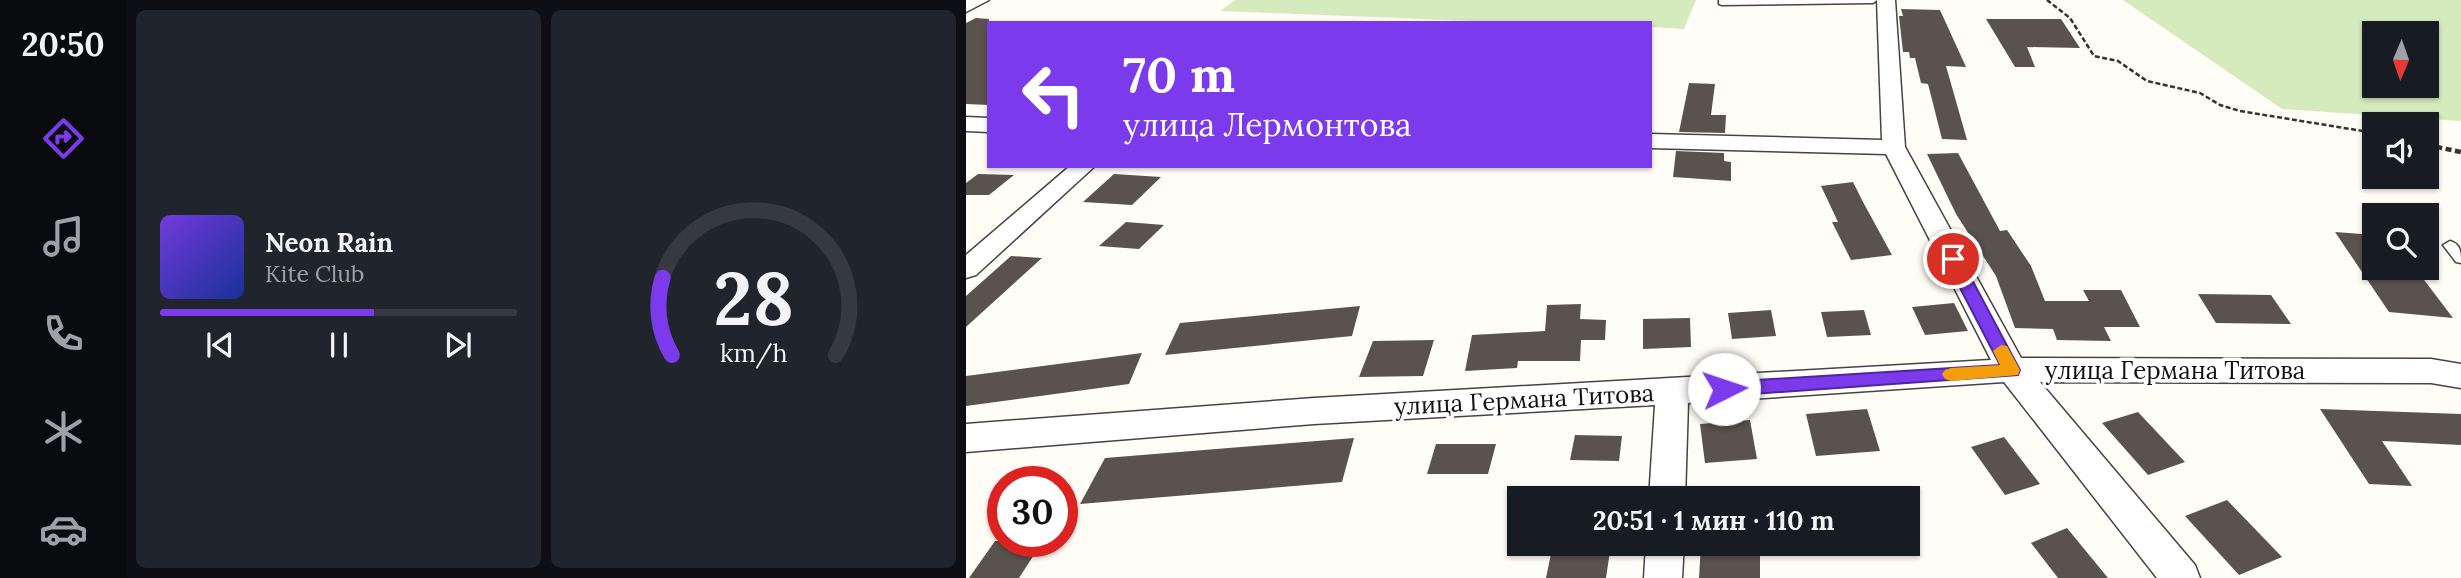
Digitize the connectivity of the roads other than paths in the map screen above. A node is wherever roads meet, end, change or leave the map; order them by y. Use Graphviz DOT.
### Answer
graph roads {
  1 [pos="980,0"];
  2 [pos="1873,0"];
  3 [pos="1886,0"];
  4 [pos="1722,2"];
  5 [pos="966,7"];
  6 [pos="966,124"];
  7 [pos="987,125"];
  8 [pos="1652,141"];
  9 [pos="1895,147"];
  10 [pos="1082,168"];
  11 [pos="2449,245"];
  12 [pos="2461,260"];
  13 [pos="966,269"];
  14 [pos="2011,370"];
  15 [pos="2461,376"];
  16 [pos="1672,392"];
  17 [pos="966,438"];
  18 [pos="1668,486"];
  19 [pos="1664,556"];
  20 [pos="1663,578"];
  21 [pos="2181,578"];
  1 -- 5 [label="street"];
  2 -- 4 [label="lane"];
  3 -- 9 [label="street"];
  6 -- 7 [label="street"];
  8 -- 9 [label="street"];
  9 -- 14 [label="street"];
  10 -- 13 [label="street"];
  11 -- 12 [label="lane"];
  14 -- 15 [label="street, улица Германа Титова"];
  14 -- 16 [label="street, улица Германа Титова"];
  14 -- 21 [label="street"];
  16 -- 17 [label="street, улица Германа Титова"];
  16 -- 18 [label="street"];
  19 -- 20 [label="street"];
}
